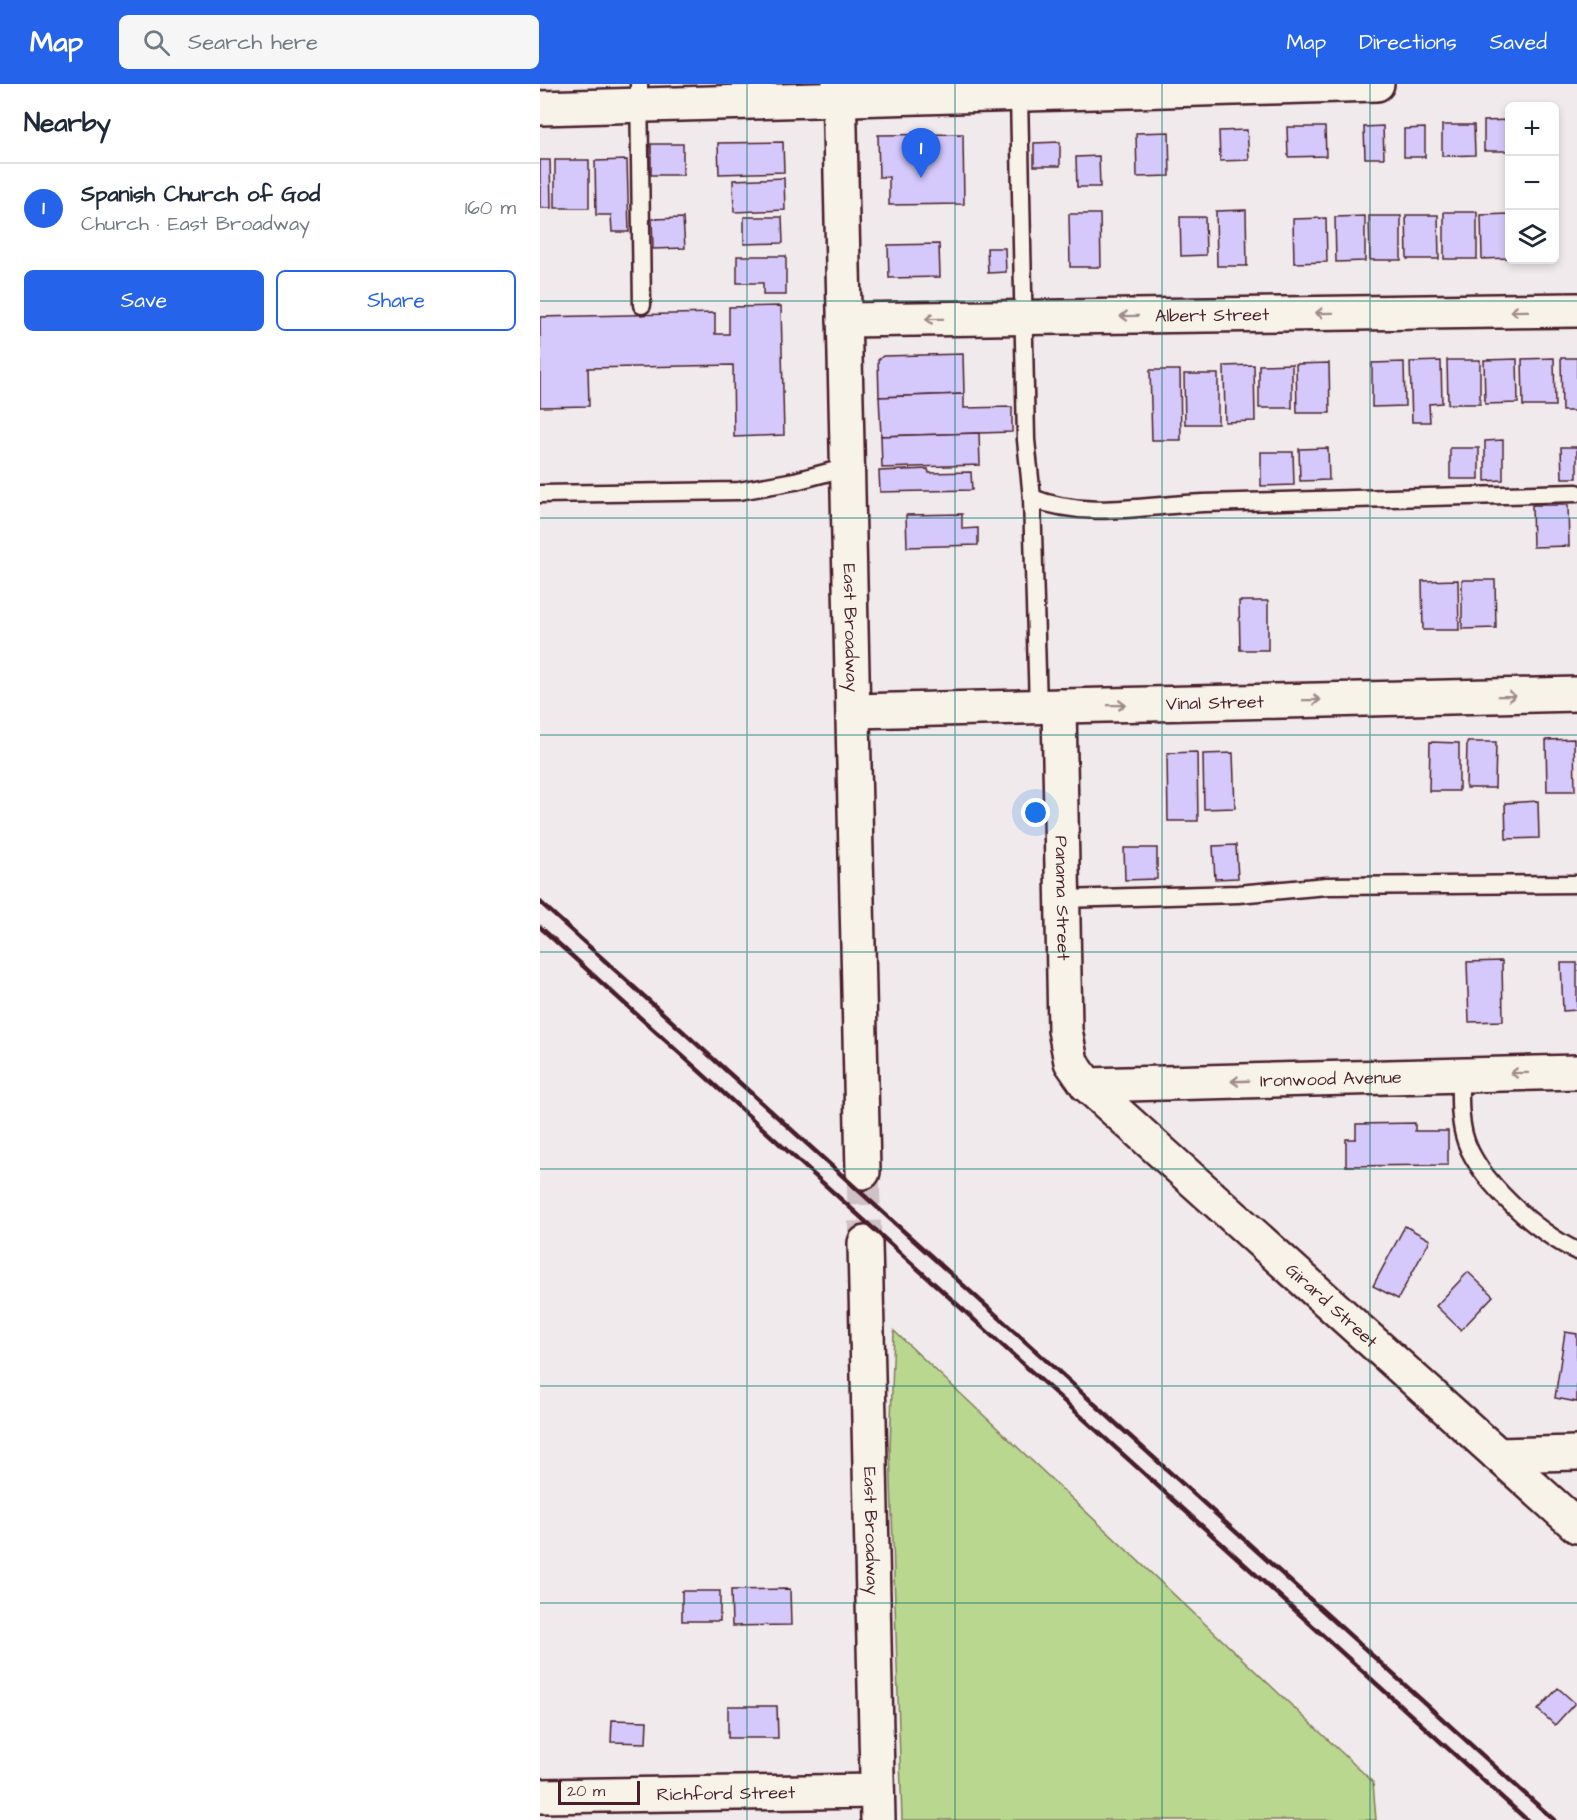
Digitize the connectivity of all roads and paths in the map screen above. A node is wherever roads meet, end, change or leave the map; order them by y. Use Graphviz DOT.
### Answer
graph roads {
  1 [pos="1377,84"];
  2 [pos="1030,91"];
  3 [pos="839,92"];
  4 [pos="639,94"];
  5 [pos="540,108"];
  6 [pos="642,305"];
  7 [pos="1577,310"];
  8 [pos="1025,317"];
  9 [pos="844,320"];
  10 [pos="848,467"];
  11 [pos="1577,493"];
  12 [pos="540,494"];
  13 [pos="1032,498"];
  14 [pos="1577,694"];
  15 [pos="1048,707"];
  16 [pos="853,711"];
  17 [pos="1577,884"];
  18 [pos="1062,899"];
  19 [pos="1577,1072"];
  20 [pos="1460,1075"];
  21 [pos="1087,1085"];
  22 [pos="863,1173"];
  23 [pos="865,1243"];
  24 [pos="1577,1251"];
  25 [pos="1577,1453"];
  26 [pos="1498,1455"];
  27 [pos="1577,1526"];
  28 [pos="540,1796"];
  29 [pos="877,1805"];
  1 -- 2 [label="street"];
  2 -- 3 [label="street"];
  2 -- 8 [label="lane"];
  3 -- 4 [label="street"];
  3 -- 9 [label="street, East Broadway"];
  4 -- 5 [label="street"];
  4 -- 6 [label="lane"];
  7 -- 8 [label="street, Albert Street, one-way"];
  8 -- 9 [label="street, Albert Street, one-way"];
  8 -- 13 [label="lane"];
  9 -- 10 [label="street, East Broadway"];
  10 -- 12 [label="lane"];
  10 -- 16 [label="street, East Broadway"];
  11 -- 13 [label="lane"];
  13 -- 15 [label="lane"];
  15 -- 14 [label="street, Vinal Street, one-way"];
  15 -- 16 [label="street, Vinal Street"];
  15 -- 18 [label="street, Panama Street"];
  16 -- 22 [label="street, East Broadway"];
  17 -- 18 [label="lane"];
  18 -- 21 [label="street, Panama Street"];
  19 -- 20 [label="street, Ironwood Avenue, one-way"];
  20 -- 21 [label="street, Ironwood Avenue, one-way"];
  20 -- 24 [label="lane"];
  21 -- 26 [label="street, Girard Street"];
  23 -- 29 [label="street, East Broadway"];
  25 -- 26 [label="street"];
  26 -- 27 [label="street, Girard Street"];
  28 -- 29 [label="street, Richford Street"];
}
